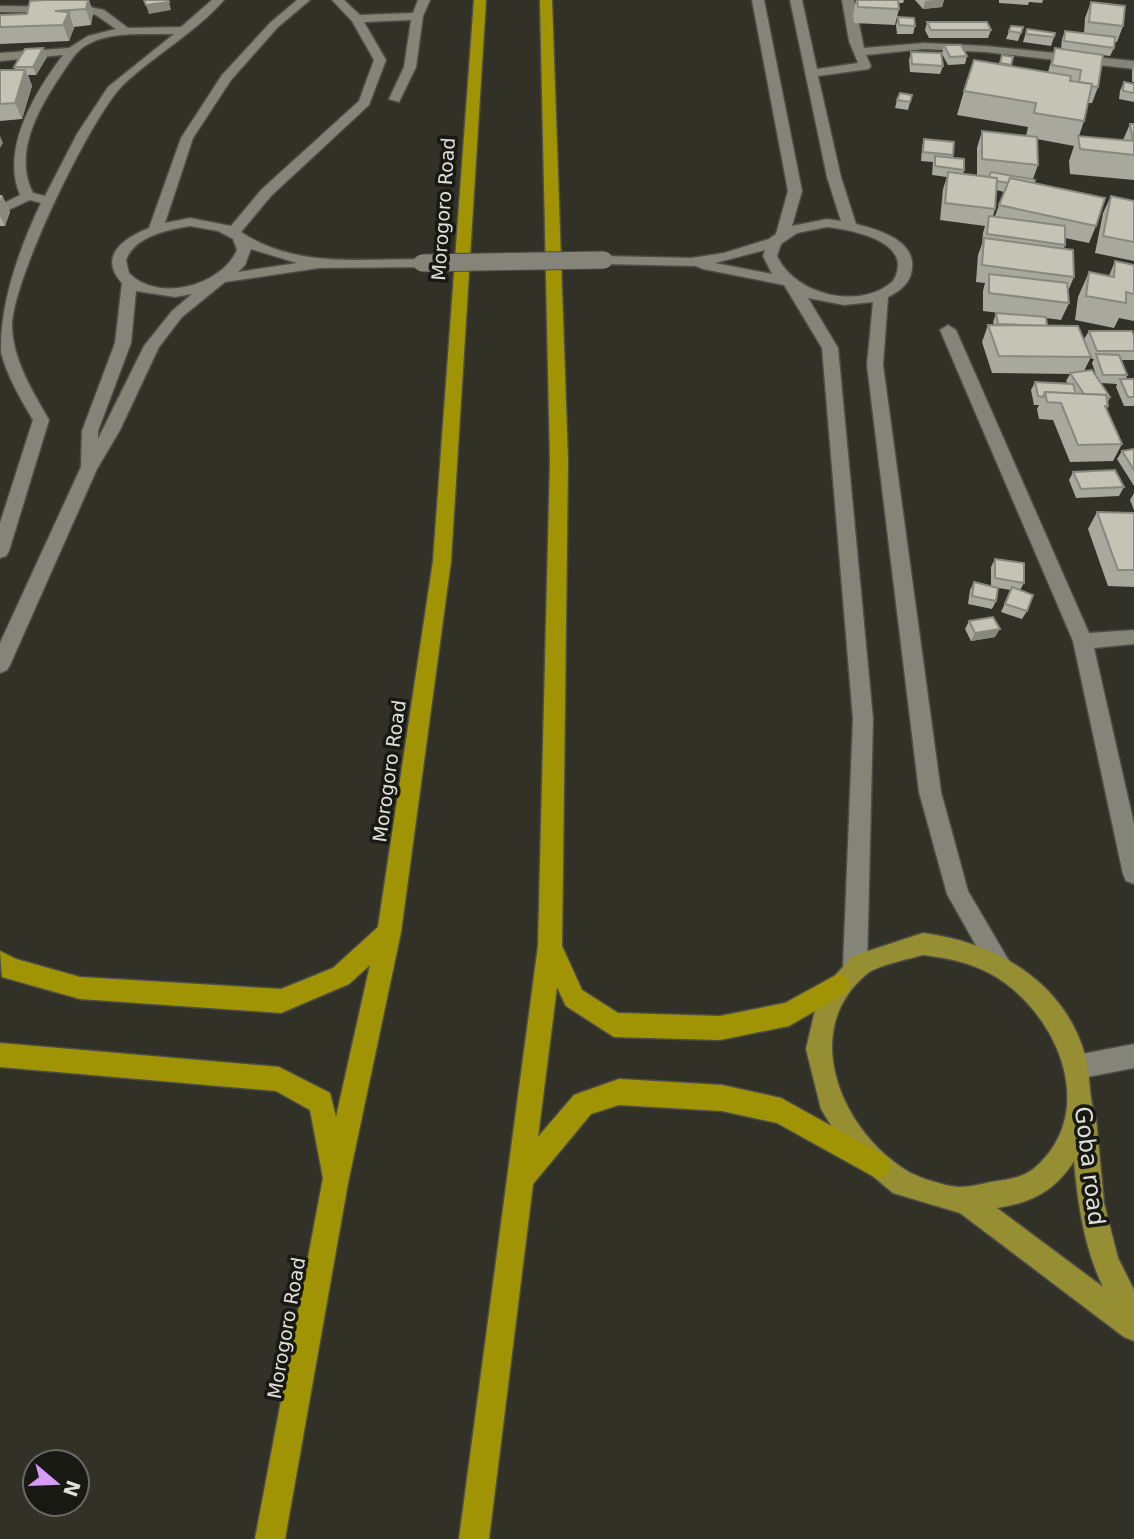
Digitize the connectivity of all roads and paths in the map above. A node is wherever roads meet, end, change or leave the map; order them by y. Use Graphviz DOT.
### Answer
graph roads {
  1 [pos="218,0"];
  2 [pos="304,0"];
  3 [pos="338,0"];
  4 [pos="424,0"];
  5 [pos="480,0"];
  6 [pos="546,0"];
  7 [pos="758,0"];
  8 [pos="796,0"];
  9 [pos="848,0"];
  10 [pos="0,9"];
  11 [pos="417,16"];
  12 [pos="357,19"];
  13 [pos="124,30"];
  14 [pos="185,31"];
  15 [pos="70,51"];
  16 [pos="859,52"];
  17 [pos="0,57"];
  18 [pos="1134,65"];
  19 [pos="813,73"];
  20 [pos="395,99"];
  21 [pos="28,196"];
  22 [pos="49,201"];
  23 [pos="0,210"];
  24 [pos="849,225"];
  25 [pos="156,229"];
  26 [pos="237,236"];
  27 [pos="779,238"];
  28 [pos="691,262"];
  29 [pos="319,264"];
  30 [pos="218,281"];
  31 [pos="129,282"];
  32 [pos="789,285"];
  33 [pos="881,295"];
  34 [pos="948,330"];
  35 [pos="18,380"];
  36 [pos="0,385"];
  37 [pos="88,469"];
  38 [pos="0,551"];
  39 [pos="6,635"];
  40 [pos="1134,637"];
  41 [pos="1083,641"];
  42 [pos="0,665"];
  43 [pos="1134,874"];
  44 [pos="389,932"];
  45 [pos="550,946"];
  46 [pos="0,962"];
  47 [pos="1000,966"];
  48 [pos="846,976"];
  49 [pos="0,1055"];
  50 [pos="1134,1056"];
  51 [pos="1079,1078"];
  52 [pos="878,1166"];
  53 [pos="522,1176"];
  54 [pos="335,1183"];
  55 [pos="967,1202"];
  56 [pos="1134,1320"];
  57 [pos="1134,1327"];
  58 [pos="270,1539"];
  59 [pos="474,1539"];
  1 -- 14 [label="street"];
  2 -- 25 [label="street"];
  3 -- 12 [label="street"];
  4 -- 11 [label="street"];
  5 -- 44 [label="highway, Morogoro Road"];
  6 -- 45 [label="highway"];
  7 -- 27 [label="street"];
  8 -- 19 [label="street"];
  9 -- 16 [label="street"];
  10 -- 13 [label="street"];
  11 -- 12 [label="street"];
  11 -- 20 [label="street"];
  12 -- 26 [label="street"];
  13 -- 14 [label="street"];
  13 -- 15 [label="street"];
  14 -- 22 [label="street"];
  15 -- 17 [label="street"];
  15 -- 21 [label="street"];
  16 -- 18 [label="street"];
  16 -- 19 [label="street"];
  19 -- 24 [label="street"];
  21 -- 22 [label="street"];
  21 -- 23 [label="street"];
  22 -- 35 [label="street"];
  24 -- 27 [label="street"];
  24 -- 33 [label="street"];
  25 -- 26 [label="street"];
  25 -- 31 [label="street"];
  26 -- 29 [label="street"];
  26 -- 30 [label="street"];
  27 -- 28 [label="street"];
  27 -- 32 [label="street"];
  28 -- 29 [label="street, bridge"];
  28 -- 32 [label="street"];
  29 -- 30 [label="street"];
  30 -- 31 [label="street"];
  30 -- 37 [label="street"];
  31 -- 37 [label="street"];
  32 -- 33 [label="street"];
  32 -- 48 [label="street"];
  33 -- 47 [label="street"];
  34 -- 41 [label="street"];
  35 -- 36 [label="street"];
  35 -- 38 [label="street"];
  37 -- 39 [label="street"];
  39 -- 42 [label="street"];
  40 -- 41 [label="street"];
  41 -- 43 [label="street"];
  44 -- 46 [label="highway"];
  44 -- 54 [label="highway, Morogoro Road"];
  45 -- 48 [label="highway"];
  45 -- 53 [label="highway"];
  47 -- 48 [label="main road"];
  47 -- 51 [label="main road"];
  48 -- 52 [label="main road"];
  49 -- 54 [label="highway"];
  50 -- 51 [label="street"];
  51 -- 55 [label="main road"];
  51 -- 56 [label="main road, Goba road"];
  52 -- 53 [label="highway"];
  52 -- 55 [label="main road"];
  53 -- 59 [label="highway"];
  54 -- 58 [label="highway, Morogoro Road"];
  55 -- 57 [label="main road"];
}
